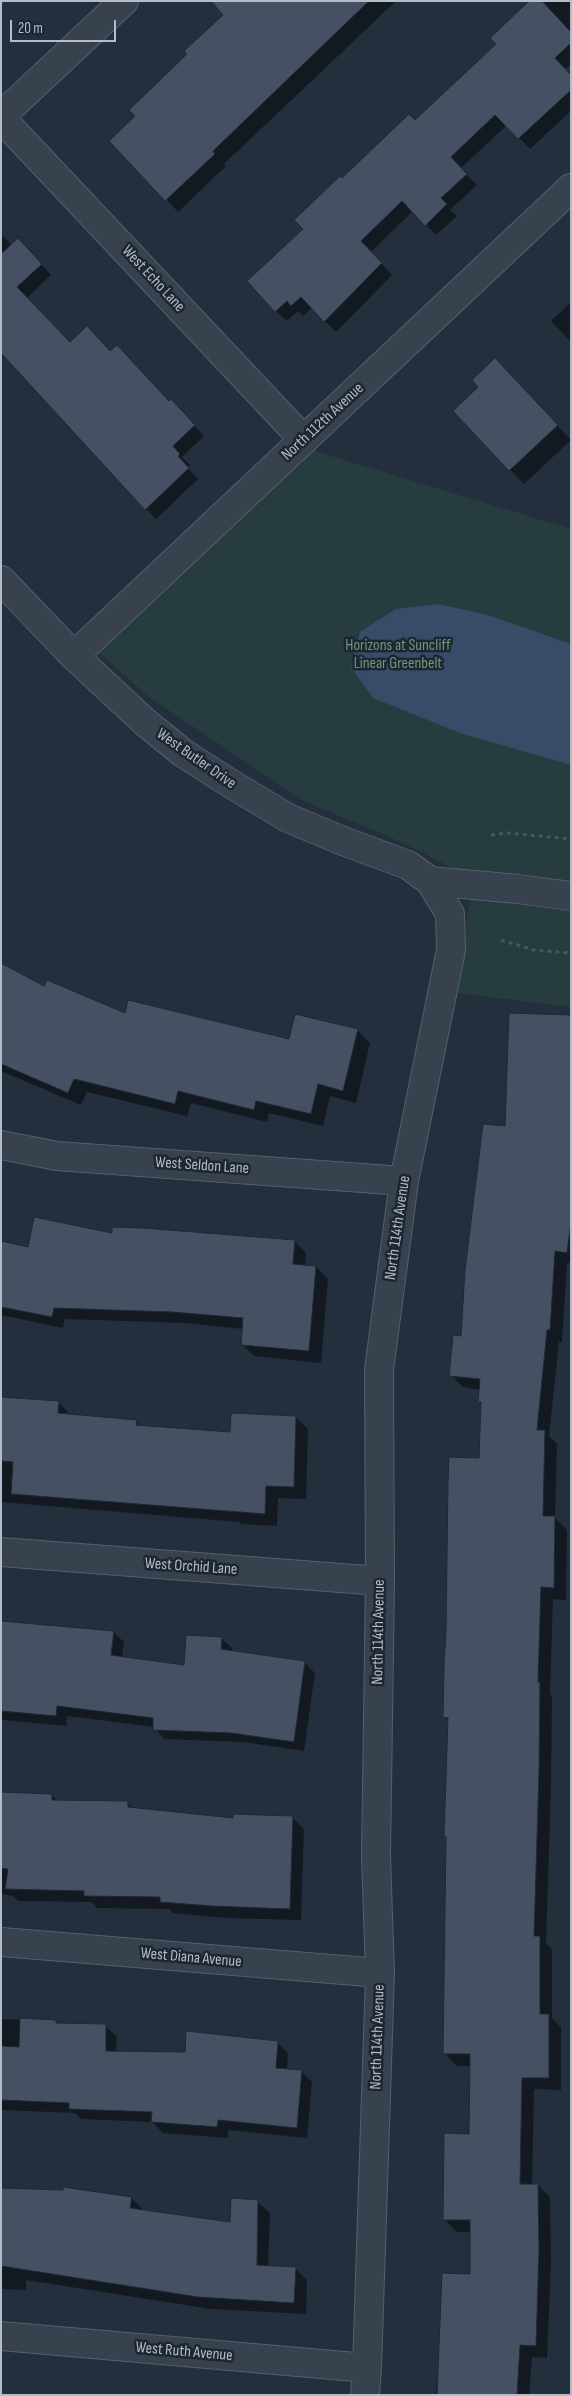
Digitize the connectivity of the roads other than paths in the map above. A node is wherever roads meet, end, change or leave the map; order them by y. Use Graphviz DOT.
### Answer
graph roads {
  1 [pos="124,1"];
  2 [pos="1,117"];
  3 [pos="571,188"];
  4 [pos="304,440"];
  5 [pos="1,580"];
  6 [pos="74,656"];
  7 [pos="430,881"];
  8 [pos="571,896"];
  9 [pos="1,1145"];
  10 [pos="404,1181"];
  11 [pos="1,1552"];
  12 [pos="380,1582"];
  13 [pos="1,1942"];
  14 [pos="380,1973"];
  15 [pos="1,2336"];
  16 [pos="368,2368"];
  17 [pos="365,2395"];
  1 -- 2 [label="street"];
  2 -- 4 [label="street, West Echo Lane"];
  3 -- 4 [label="street, North 112th Avenue"];
  4 -- 6 [label="street, North 112th Avenue"];
  5 -- 6 [label="street, West Butler Drive"];
  6 -- 7 [label="street, West Butler Drive"];
  7 -- 8 [label="street"];
  7 -- 10 [label="street, North 114th Avenue"];
  9 -- 10 [label="street, West Seldon Lane"];
  10 -- 12 [label="street, North 114th Avenue"];
  11 -- 12 [label="street, West Orchid Lane"];
  12 -- 14 [label="street, North 114th Avenue"];
  13 -- 14 [label="street, West Diana Avenue"];
  14 -- 16 [label="street, North 114th Avenue"];
  15 -- 16 [label="street, West Ruth Avenue"];
  16 -- 17 [label="street, North 114th Avenue"];
}
